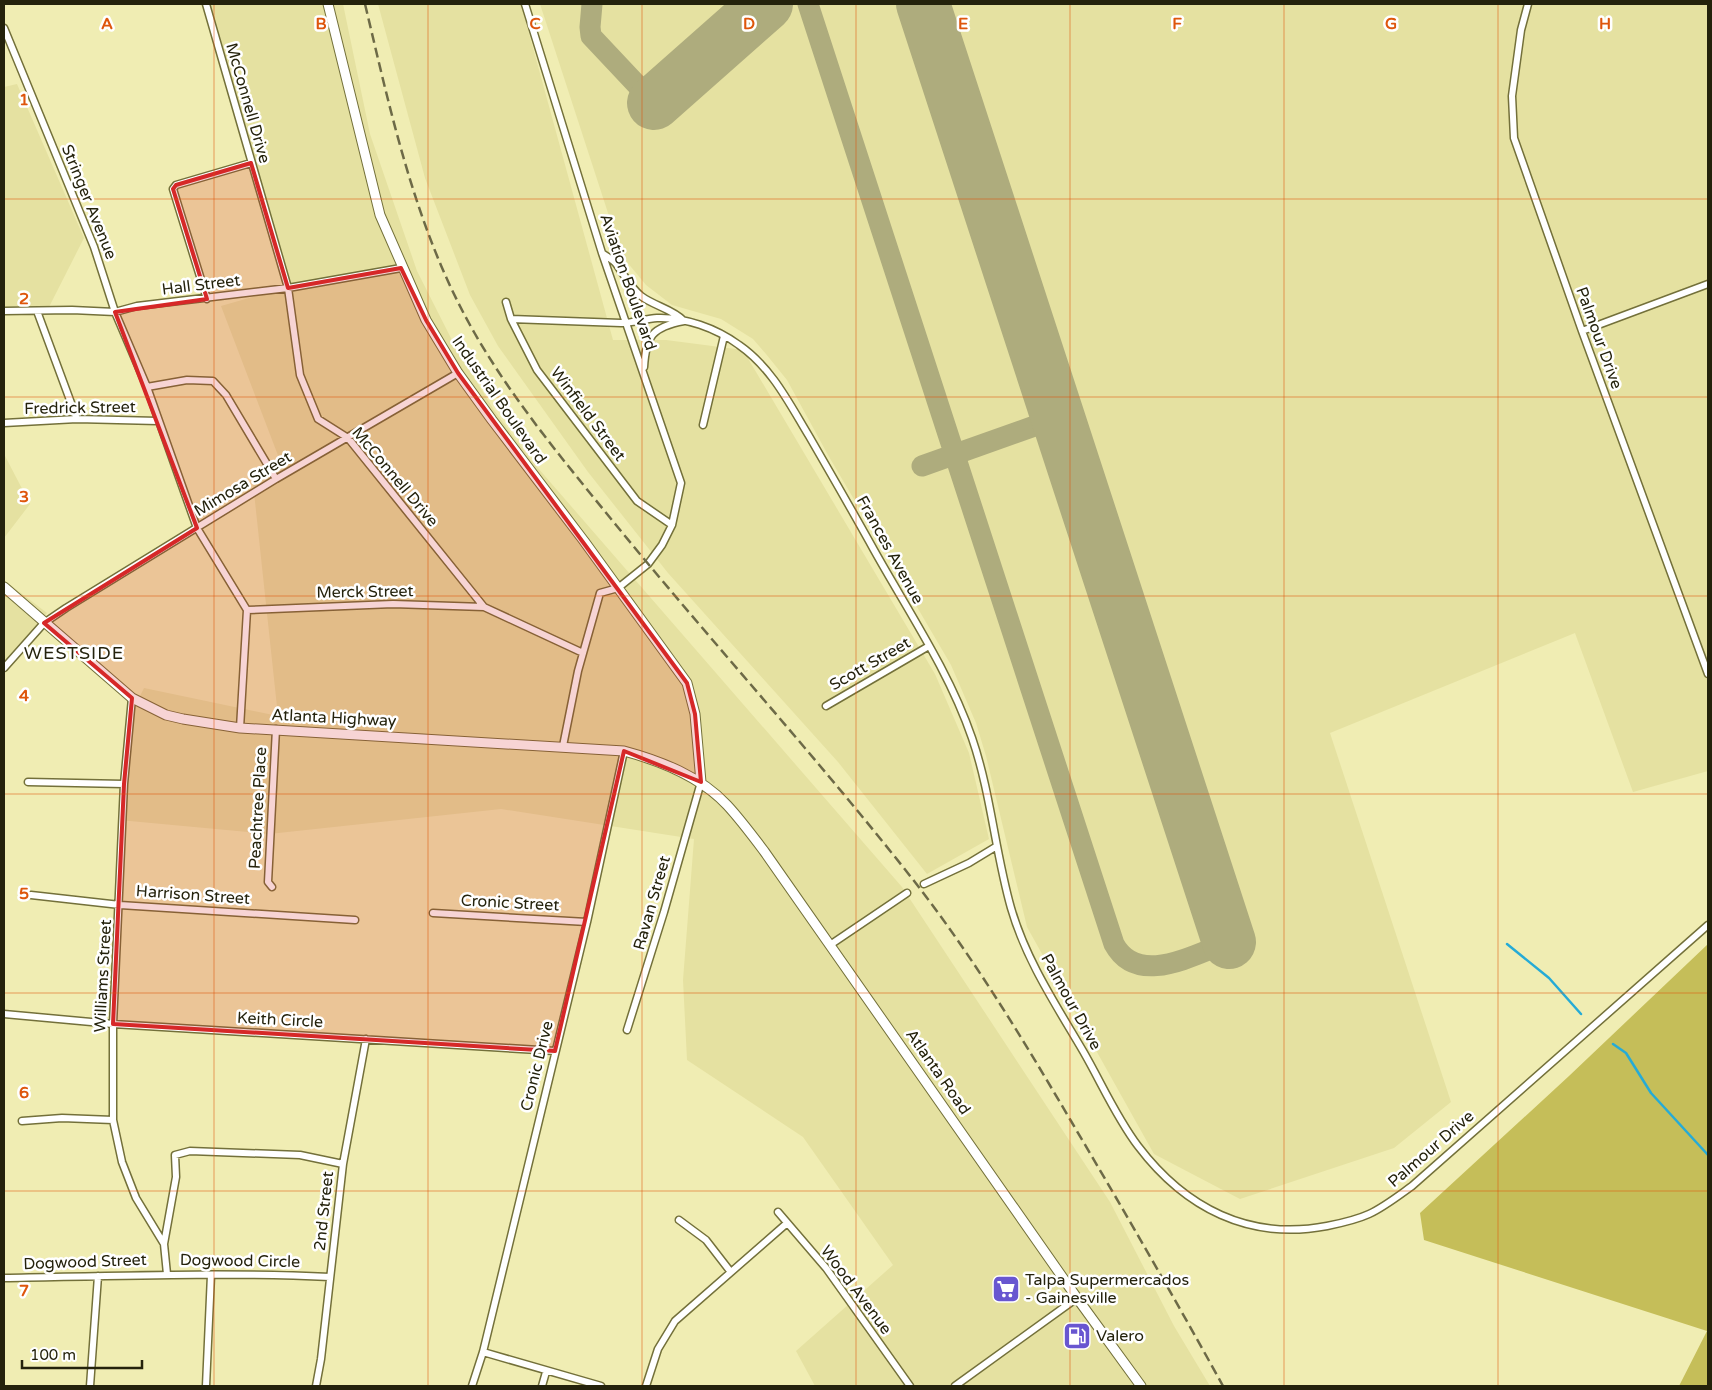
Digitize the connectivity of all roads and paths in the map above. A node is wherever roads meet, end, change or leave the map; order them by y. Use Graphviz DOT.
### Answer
graph roads {
  1 [pos="206,4"];
  2 [pos="328,4"];
  3 [pos="525,4"];
  4 [pos="1528,4"];
  5 [pos="4,32"];
  6 [pos="250,164"];
  7 [pos="602,253"];
  8 [pos="401,268"];
  9 [pos="1708,284"];
  10 [pos="288,288"];
  11 [pos="207,299"];
  12 [pos="506,302"];
  13 [pos="4,311"];
  14 [pos="37,311"];
  15 [pos="115,312"];
  16 [pos="512,319"];
  17 [pos="684,321"];
  18 [pos="628,323"];
  19 [pos="1582,331"];
  20 [pos="724,336"];
  21 [pos="644,371"];
  22 [pos="458,373"];
  23 [pos="147,387"];
  24 [pos="77,419"];
  25 [pos="158,422"];
  26 [pos="4,423"];
  27 [pos="703,425"];
  28 [pos="348,438"];
  29 [pos="276,479"];
  30 [pos="672,524"];
  31 [pos="197,528"];
  32 [pos="4,588"];
  33 [pos="618,588"];
  34 [pos="484,607"];
  35 [pos="247,610"];
  36 [pos="44,623"];
  37 [pos="929,646"];
  38 [pos="583,653"];
  39 [pos="4,668"];
  40 [pos="1708,674"];
  41 [pos="132,698"];
  42 [pos="826,706"];
  43 [pos="240,728"];
  44 [pos="276,729"];
  45 [pos="563,746"];
  46 [pos="624,751"];
  47 [pos="28,782"];
  48 [pos="701,782"];
  49 [pos="124,784"];
  50 [pos="997,846"];
  51 [pos="924,884"];
  52 [pos="272,887"];
  53 [pos="907,893"];
  54 [pos="31,895"];
  55 [pos="120,905"];
  56 [pos="432,912"];
  57 [pos="355,920"];
  58 [pos="587,922"];
  59 [pos="1708,925"];
  60 [pos="830,945"];
  61 [pos="4,1014"];
  62 [pos="113,1024"];
  63 [pos="627,1030"];
  64 [pos="366,1039"];
  65 [pos="555,1051"];
  66 [pos="113,1120"];
  67 [pos="22,1121"];
  68 [pos="343,1164"];
  69 [pos="778,1212"];
  70 [pos="680,1220"];
  71 [pos="786,1224"];
  72 [pos="164,1244"];
  73 [pos="730,1271"];
  74 [pos="167,1274"];
  75 [pos="211,1275"];
  76 [pos="98,1276"];
  77 [pos="330,1277"];
  78 [pos="4,1278"];
  79 [pos="1076,1298"];
  80 [pos="483,1352"];
  81 [pos="546,1372"];
  82 [pos="90,1386"];
  83 [pos="206,1386"];
  84 [pos="316,1386"];
  85 [pos="472,1386"];
  86 [pos="542,1386"];
  87 [pos="601,1386"];
  88 [pos="646,1386"];
  89 [pos="910,1386"];
  90 [pos="955,1386"];
  91 [pos="1141,1386"];
  1 -- 6 [label="street, McConnell Drive"];
  2 -- 8 [label="main road, Industrial Boulevard"];
  3 -- 7 [label="street, Aviation Boulevard"];
  4 -- 19 [label="street, Palmour Drive"];
  5 -- 15 [label="street, Stringer Avenue"];
  6 -- 10 [label="street, McConnell Drive"];
  6 -- 11 [label="street"];
  7 -- 17 [label="street, Frances Avenue"];
  7 -- 18 [label="street, Aviation Boulevard"];
  8 -- 10 [label="street, Hall Street"];
  8 -- 22 [label="main road, Industrial Boulevard"];
  9 -- 19 [label="street"];
  10 -- 11 [label="street, Hall Street"];
  10 -- 28 [label="street, McConnell Drive"];
  11 -- 15 [label="street, Hall Street"];
  12 -- 16 [label="street, Winfield Street"];
  13 -- 14 [label="street, Hall Street"];
  14 -- 15 [label="street, Hall Street"];
  14 -- 24 [label="street"];
  15 -- 23 [label="street, Stringer Avenue"];
  16 -- 18 [label="street, Frances Avenue"];
  16 -- 30 [label="street, Winfield Street"];
  17 -- 18 [label="street, Frances Avenue"];
  17 -- 20 [label="street, Frances Avenue"];
  17 -- 21 [label="street"];
  18 -- 21 [label="street, Aviation Boulevard"];
  19 -- 40 [label="street, Palmour Drive"];
  20 -- 27 [label="street"];
  20 -- 37 [label="street, Frances Avenue"];
  21 -- 30 [label="street, Aviation Boulevard"];
  22 -- 28 [label="street, Mimosa Street"];
  22 -- 33 [label="main road, Industrial Boulevard"];
  23 -- 25 [label="street, Stringer Avenue"];
  23 -- 29 [label="street"];
  24 -- 25 [label="street, Fredrick Street"];
  24 -- 26 [label="street, Fredrick Street"];
  25 -- 31 [label="street, Stringer Avenue"];
  28 -- 29 [label="street, Mimosa Street"];
  28 -- 34 [label="street, McConnell Drive"];
  29 -- 31 [label="street, Mimosa Street"];
  30 -- 33 [label="street, Aviation Boulevard"];
  31 -- 35 [label="street, Stringer Avenue"];
  31 -- 36 [label="street, Mimosa Street"];
  32 -- 36 [label="main road, Atlanta Highway"];
  33 -- 38 [label="street"];
  33 -- 48 [label="main road, Industrial Boulevard"];
  34 -- 35 [label="street, Merck Street"];
  34 -- 38 [label="street, McConnell Drive"];
  35 -- 43 [label="street"];
  36 -- 39 [label="street, Mimosa Street"];
  36 -- 41 [label="main road, Atlanta Highway"];
  37 -- 42 [label="street, Scott Street"];
  37 -- 50 [label="street, Frances Avenue"];
  38 -- 45 [label="street"];
  41 -- 43 [label="main road, Atlanta Highway"];
  41 -- 49 [label="street, Williams Street"];
  43 -- 44 [label="main road, Atlanta Highway"];
  44 -- 45 [label="main road, Atlanta Highway"];
  44 -- 52 [label="street, Peachtree Place"];
  45 -- 46 [label="main road, Atlanta Highway"];
  46 -- 48 [label="main road, Atlanta Highway"];
  46 -- 58 [label="street, Cronic Drive"];
  47 -- 49 [label="street"];
  48 -- 60 [label="main road, Atlanta Road"];
  48 -- 63 [label="street, Ravan Street"];
  49 -- 55 [label="street, Williams Street"];
  50 -- 51 [label="street"];
  50 -- 59 [label="street, Palmour Drive"];
  53 -- 60 [label="street"];
  54 -- 55 [label="street, Harrison Street"];
  55 -- 57 [label="street, Harrison Street"];
  55 -- 62 [label="street, Williams Street"];
  56 -- 58 [label="street, Cronic Street"];
  58 -- 65 [label="street, Cronic Drive"];
  60 -- 79 [label="main road, Atlanta Road"];
  61 -- 62 [label="street, Keith Circle"];
  62 -- 64 [label="street, Keith Circle"];
  62 -- 66 [label="street, Williams Street"];
  64 -- 65 [label="street, Keith Circle"];
  64 -- 68 [label="street, 2nd Street"];
  65 -- 80 [label="street, Cronic Drive"];
  66 -- 67 [label="street"];
  66 -- 72 [label="street, Williams Street"];
  68 -- 72 [label="street, Dogwood Circle"];
  68 -- 77 [label="street, 2nd Street"];
  69 -- 71 [label="street, Wood Avenue"];
  70 -- 73 [label="street"];
  71 -- 73 [label="street"];
  71 -- 89 [label="street, Wood Avenue"];
  72 -- 74 [label="street, Dogwood Circle"];
  73 -- 88 [label="street"];
  74 -- 75 [label="street, Dogwood Circle"];
  74 -- 76 [label="street, Dogwood Street"];
  75 -- 77 [label="street, Dogwood Circle"];
  75 -- 83 [label="street"];
  76 -- 78 [label="street, Dogwood Street"];
  76 -- 82 [label="street"];
  77 -- 84 [label="street, 2nd Street"];
  79 -- 90 [label="street"];
  79 -- 91 [label="main road, Atlanta Road"];
  80 -- 81 [label="street"];
  80 -- 85 [label="street, Cronic Drive"];
  81 -- 86 [label="street"];
  81 -- 87 [label="street"];
}
